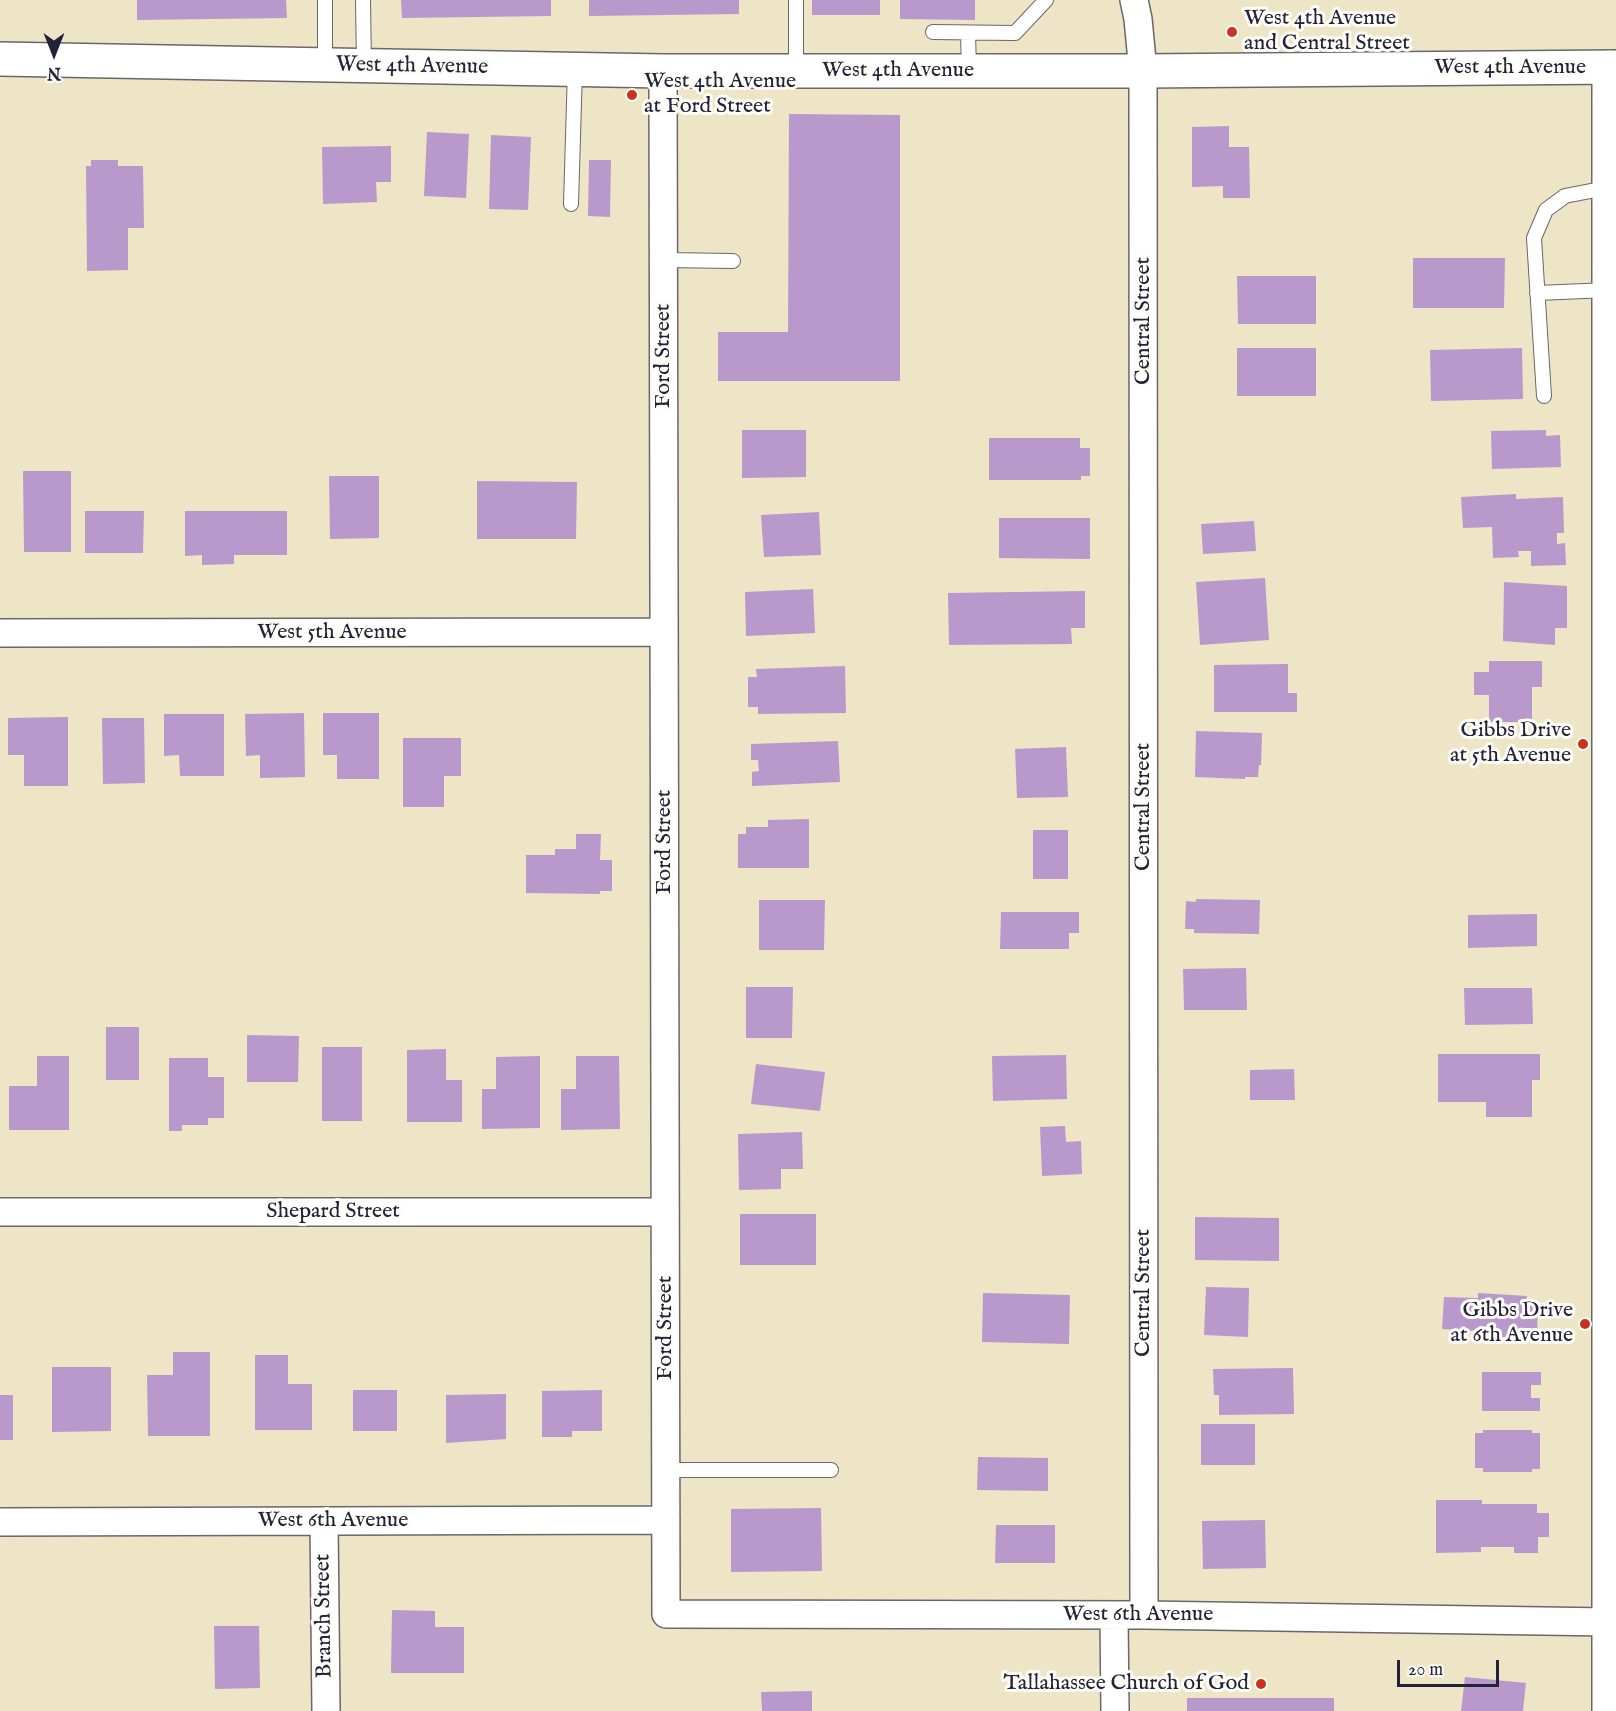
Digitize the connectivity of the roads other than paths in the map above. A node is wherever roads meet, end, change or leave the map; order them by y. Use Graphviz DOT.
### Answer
graph roads {
  1 [pos="325,0"];
  2 [pos="363,0"];
  3 [pos="796,0"];
  4 [pos="1046,0"];
  5 [pos="1134,0"];
  6 [pos="933,32"];
  7 [pos="968,33"];
  8 [pos="0,59"];
  9 [pos="325,65"];
  10 [pos="364,66"];
  11 [pos="1613,67"];
  12 [pos="574,69"];
  13 [pos="969,70"];
  14 [pos="663,71"];
  15 [pos="796,71"];
  16 [pos="1143,71"];
  17 [pos="1613,187"];
  18 [pos="571,204"];
  19 [pos="664,260"];
  20 [pos="733,261"];
  21 [pos="1611,271"];
  22 [pos="1537,293"];
  23 [pos="1544,396"];
  24 [pos="664,632"];
  25 [pos="0,633"];
  26 [pos="1612,789"];
  27 [pos="0,1212"];
  28 [pos="665,1212"];
  29 [pos="1613,1321"];
  30 [pos="666,1470"];
  31 [pos="831,1470"];
  32 [pos="666,1520"];
  33 [pos="324,1521"];
  34 [pos="0,1522"];
  35 [pos="666,1614"];
  36 [pos="1114,1615"];
  37 [pos="1144,1615"];
  38 [pos="1609,1622"];
  39 [pos="326,1711"];
  40 [pos="1115,1711"];
  41 [pos="1609,1711"];
  1 -- 9 [label="lane"];
  2 -- 10 [label="lane"];
  3 -- 15 [label="lane"];
  4 -- 7 [label="lane"];
  5 -- 16 [label="street, Central Street"];
  6 -- 7 [label="lane"];
  7 -- 13 [label="lane"];
  8 -- 9 [label="street, West 4th Avenue"];
  9 -- 10 [label="street, West 4th Avenue"];
  10 -- 12 [label="street, West 4th Avenue"];
  11 -- 16 [label="street, West 4th Avenue"];
  11 -- 17 [label="street"];
  12 -- 14 [label="street, West 4th Avenue"];
  12 -- 18 [label="lane"];
  13 -- 15 [label="street, West 4th Avenue"];
  13 -- 16 [label="street, West 4th Avenue"];
  14 -- 15 [label="street, West 4th Avenue"];
  14 -- 19 [label="street, Ford Street"];
  16 -- 37 [label="street, Central Street"];
  17 -- 21 [label="street"];
  17 -- 22 [label="lane"];
  19 -- 20 [label="lane"];
  19 -- 24 [label="street, Ford Street"];
  21 -- 22 [label="lane"];
  21 -- 26 [label="street"];
  22 -- 23 [label="lane"];
  24 -- 25 [label="street, West 5th Avenue"];
  24 -- 28 [label="street, Ford Street"];
  26 -- 29 [label="street"];
  27 -- 28 [label="street, Shepard Street"];
  28 -- 30 [label="street, Ford Street"];
  29 -- 38 [label="street"];
  30 -- 31 [label="lane"];
  30 -- 32 [label="street, Ford Street"];
  32 -- 33 [label="street, West 6th Avenue"];
  32 -- 35 [label="street, Ford Street"];
  33 -- 34 [label="street, West 6th Avenue"];
  33 -- 39 [label="street, Branch Street"];
  35 -- 36 [label="street, West 6th Avenue"];
  36 -- 37 [label="street, West 6th Avenue"];
  36 -- 40 [label="street"];
  37 -- 38 [label="street, West 6th Avenue"];
  38 -- 41 [label="street"];
}
